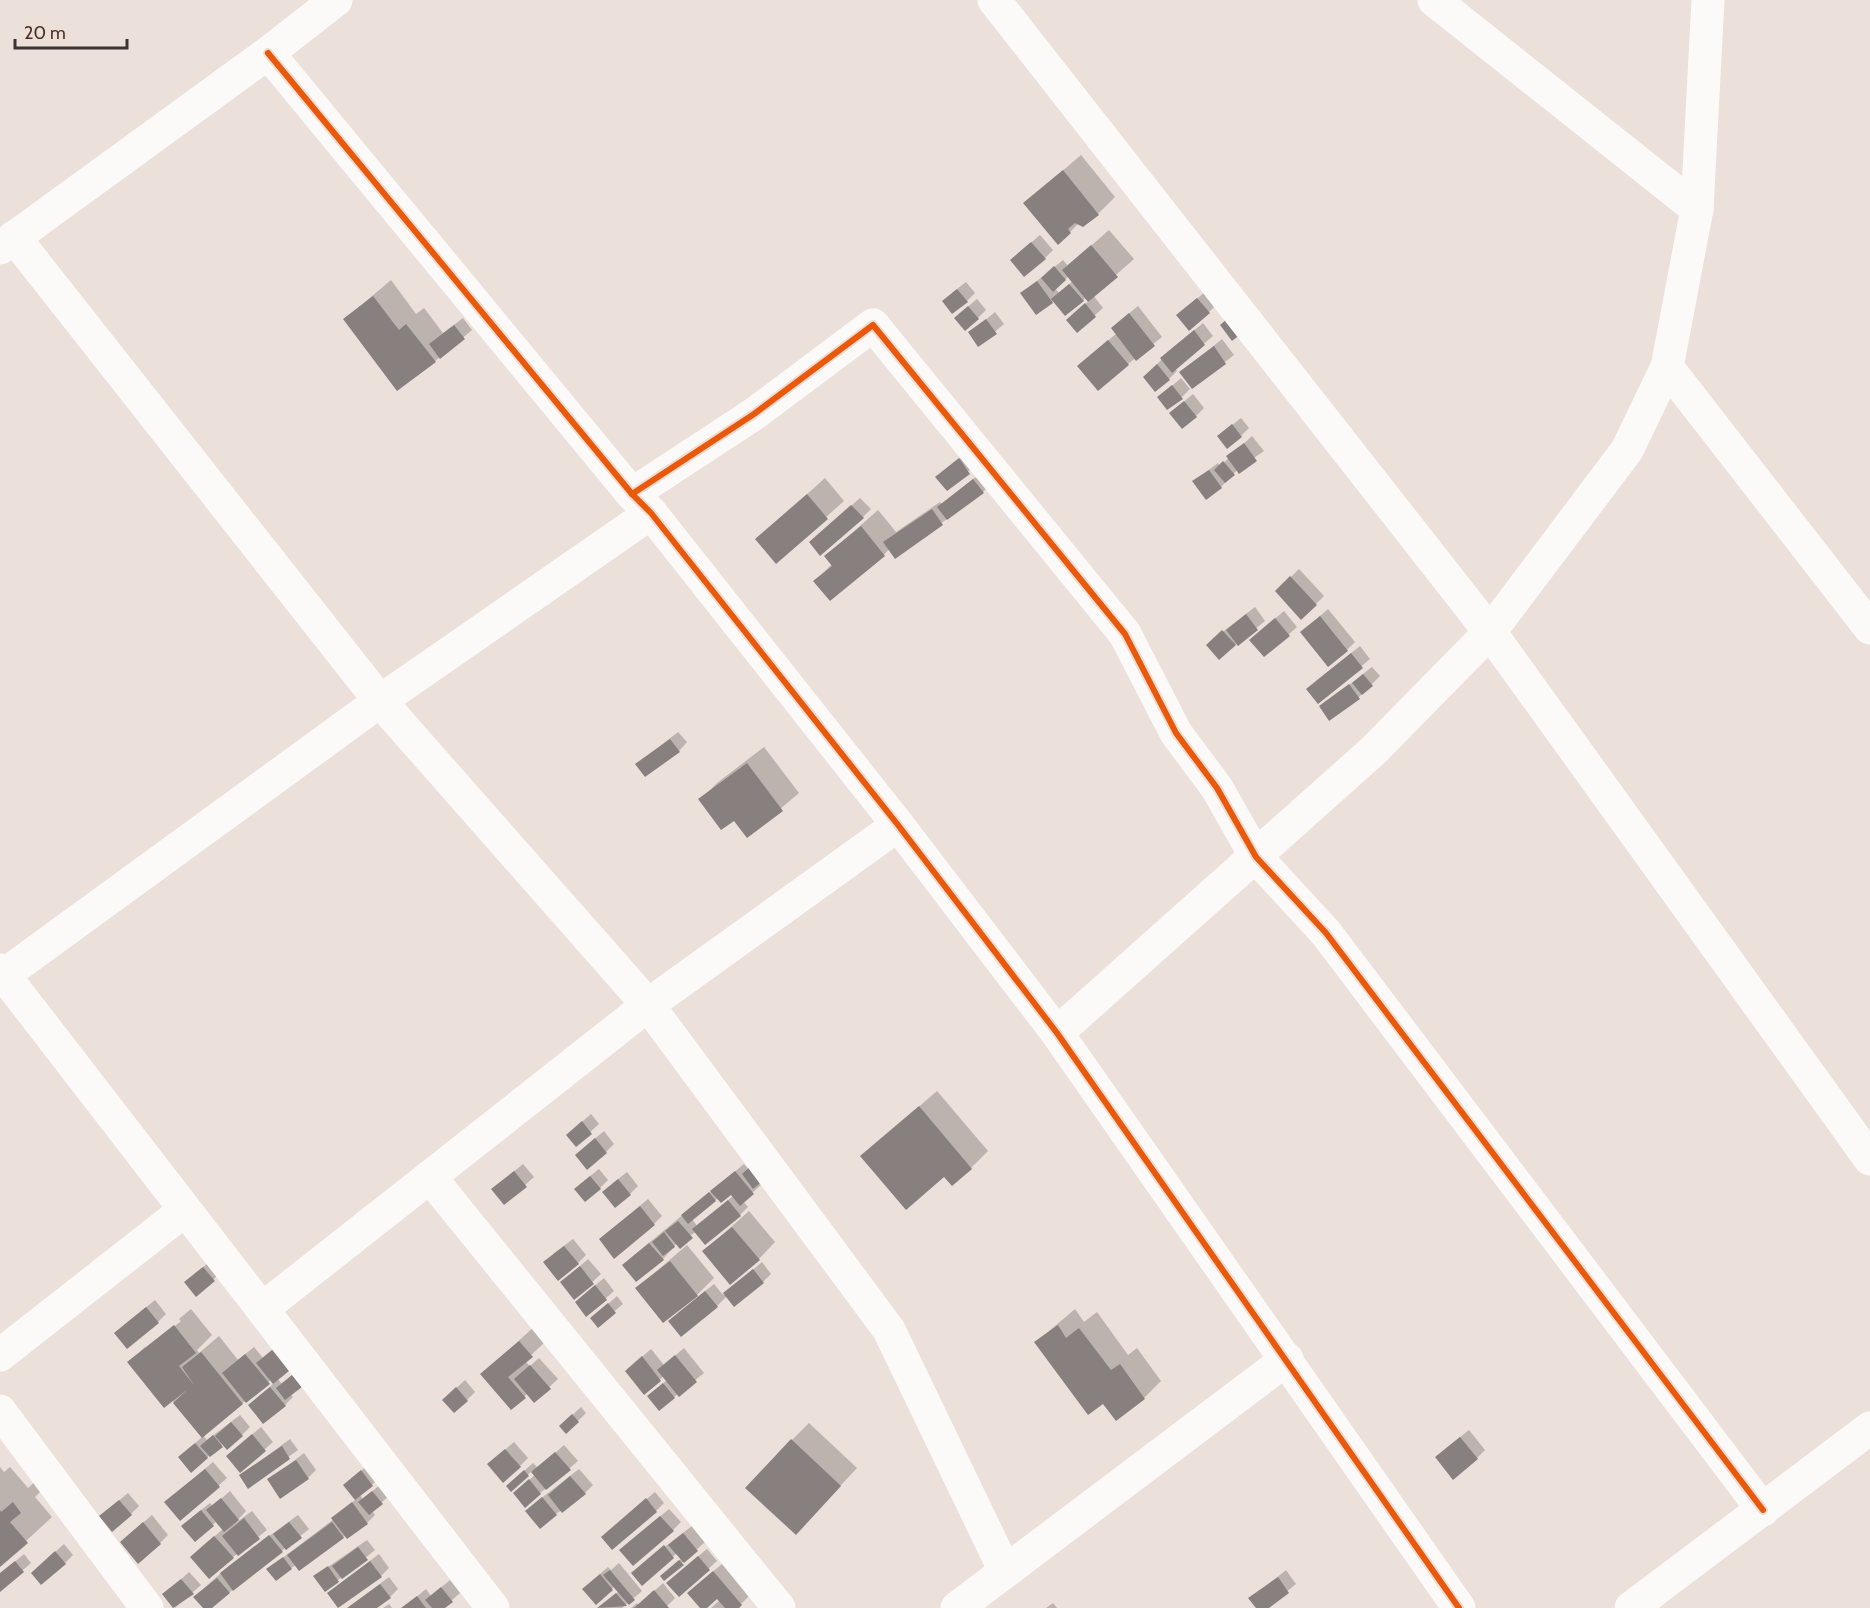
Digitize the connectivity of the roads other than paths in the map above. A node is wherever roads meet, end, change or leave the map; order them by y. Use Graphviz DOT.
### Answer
graph roads {
  1 [pos="336,0"];
  2 [pos="994,0"];
  3 [pos="1434,0"];
  4 [pos="1708,0"];
  5 [pos="268,53"];
  6 [pos="1697,209"];
  7 [pos="7,243"];
  8 [pos="1667,367"];
  9 [pos="642,504"];
  10 [pos="1860,594"];
  11 [pos="1870,628"];
  12 [pos="1490,632"];
  13 [pos="380,701"];
  14 [pos="898,825"];
  15 [pos="1256,857"];
  16 [pos="2,973"];
  17 [pos="648,1005"];
  18 [pos="1057,1033"];
  19 [pos="1870,1159"];
  20 [pos="430,1177"];
  21 [pos="185,1210"];
  22 [pos="262,1309"];
  23 [pos="0,1355"];
  24 [pos="1287,1359"];
  25 [pos="0,1412"];
  26 [pos="1870,1428"];
  27 [pos="1763,1510"];
  28 [pos="1005,1572"];
  29 [pos="147,1608"];
  30 [pos="493,1608"];
  31 [pos="779,1608"];
  32 [pos="957,1608"];
  33 [pos="1459,1608"];
  34 [pos="1631,1608"];
  1 -- 5 [label="street"];
  2 -- 12 [label="street"];
  3 -- 6 [label="street"];
  4 -- 6 [label="street"];
  5 -- 7 [label="street"];
  5 -- 9 [label="street"];
  6 -- 8 [label="street"];
  7 -- 13 [label="street"];
  8 -- 10 [label="street"];
  8 -- 12 [label="street"];
  9 -- 13 [label="street"];
  9 -- 14 [label="street"];
  9 -- 15 [label="street"];
  10 -- 11 [label="street"];
  12 -- 15 [label="street"];
  12 -- 19 [label="street"];
  13 -- 16 [label="street"];
  13 -- 17 [label="street"];
  14 -- 17 [label="street"];
  14 -- 18 [label="street"];
  15 -- 18 [label="street"];
  15 -- 27 [label="street"];
  16 -- 21 [label="street"];
  17 -- 20 [label="street"];
  17 -- 28 [label="street"];
  18 -- 24 [label="street"];
  20 -- 22 [label="street"];
  20 -- 31 [label="street"];
  21 -- 22 [label="street"];
  21 -- 23 [label="street"];
  22 -- 30 [label="street"];
  24 -- 28 [label="street"];
  24 -- 33 [label="street"];
  25 -- 29 [label="street"];
  26 -- 27 [label="street"];
  27 -- 34 [label="street"];
  28 -- 32 [label="street"];
}
